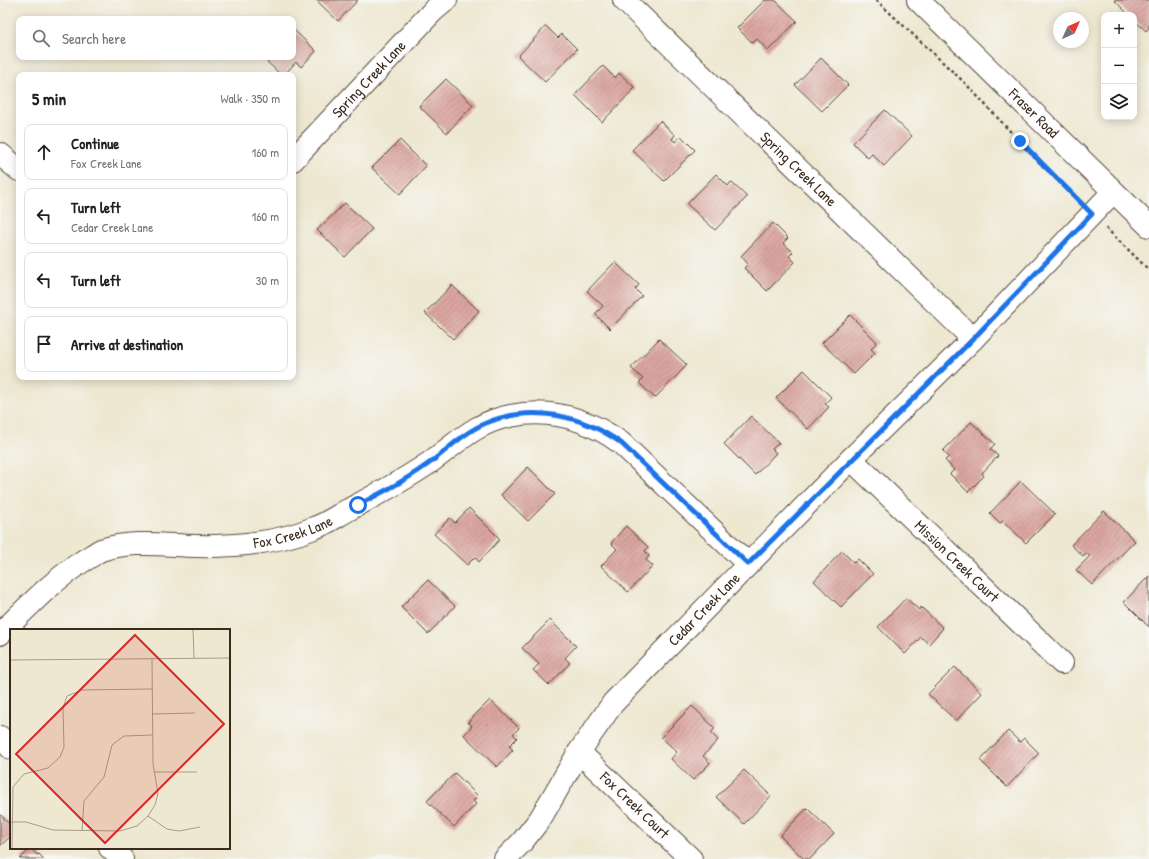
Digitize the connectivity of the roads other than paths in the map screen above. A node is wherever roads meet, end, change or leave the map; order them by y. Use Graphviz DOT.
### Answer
graph roads {
  1 [pos="446,0"];
  2 [pos="624,0"];
  3 [pos="918,0"];
  4 [pos="0,154"];
  5 [pos="296,157"];
  6 [pos="16,167"];
  7 [pos="1113,192"];
  8 [pos="1149,226"];
  9 [pos="973,339"];
  10 [pos="851,459"];
  11 [pos="748,564"];
  12 [pos="0,634"];
  13 [pos="1062,663"];
  14 [pos="0,737"];
  15 [pos="10,747"];
  16 [pos="580,752"];
  17 [pos="111,849"];
  18 [pos="122,859"];
  19 [pos="505,859"];
  20 [pos="691,859"];
  1 -- 5 [label="street, Spring Creek Lane"];
  2 -- 9 [label="street, Spring Creek Lane"];
  3 -- 7 [label="street, Fraser Road"];
  4 -- 6 [label="street"];
  7 -- 8 [label="street, Fraser Road"];
  7 -- 9 [label="street, Cedar Creek Lane"];
  9 -- 10 [label="street, Cedar Creek Lane"];
  10 -- 11 [label="street, Cedar Creek Lane"];
  10 -- 13 [label="street, Mission Creek Court"];
  11 -- 12 [label="street, Fox Creek Lane"];
  11 -- 16 [label="street, Cedar Creek Lane"];
  14 -- 15 [label="street"];
  16 -- 19 [label="street, Cedar Creek Lane"];
  16 -- 20 [label="street, Fox Creek Court"];
  17 -- 18 [label="street"];
}
